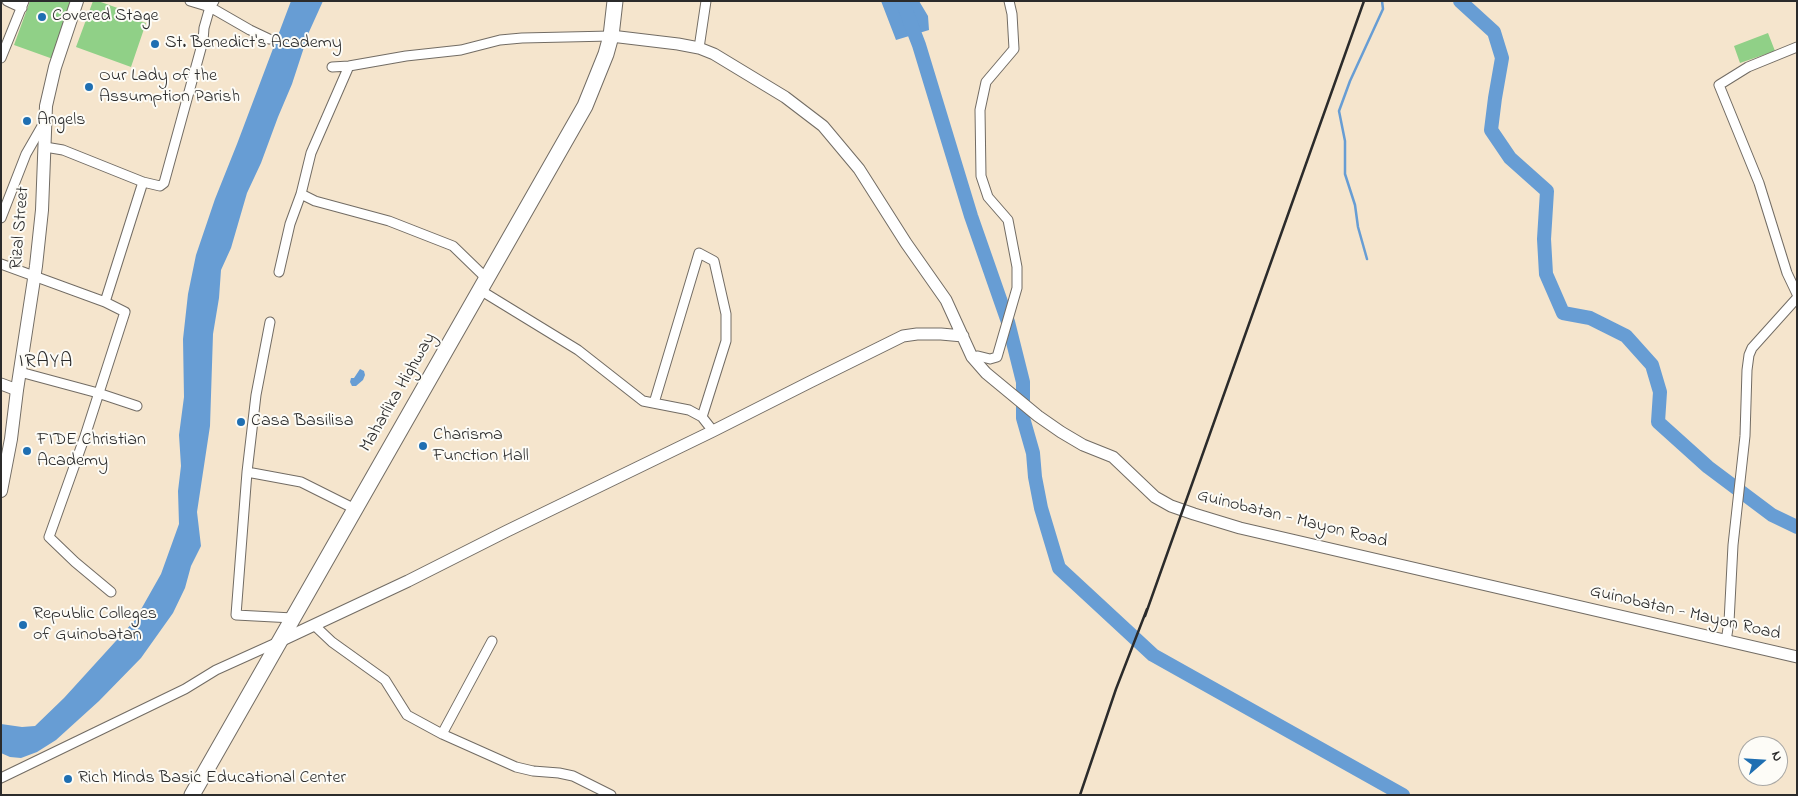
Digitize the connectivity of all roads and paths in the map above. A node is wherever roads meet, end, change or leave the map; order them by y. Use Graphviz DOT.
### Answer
graph roads {
  1 [pos="7,1"];
  2 [pos="77,1"];
  3 [pos="192,1"];
  4 [pos="615,1"];
  5 [pos="706,1"];
  6 [pos="1009,1"];
  7 [pos="23,4"];
  8 [pos="212,4"];
  9 [pos="611,36"];
  10 [pos="269,39"];
  11 [pos="3,47"];
  12 [pos="1797,47"];
  13 [pos="699,48"];
  14 [pos="1,58"];
  15 [pos="349,66"];
  16 [pos="332,67"];
  17 [pos="45,121"];
  18 [pos="45,147"];
  19 [pos="143,182"];
  20 [pos="301,194"];
  21 [pos="2,215"];
  22 [pos="1,264"];
  23 [pos="279,272"];
  24 [pos="35,277"];
  25 [pos="483,284"];
  26 [pos="1797,294"];
  27 [pos="1797,298"];
  28 [pos="105,302"];
  29 [pos="270,322"];
  30 [pos="963,336"];
  31 [pos="972,358"];
  32 [pos="20,372"];
  33 [pos="1,384"];
  34 [pos="17,390"];
  35 [pos="98,393"];
  36 [pos="654,403"];
  37 [pos="137,406"];
  38 [pos="702,417"];
  39 [pos="713,431"];
  40 [pos="247,472"];
  41 [pos="1,491"];
  42 [pos="355,509"];
  43 [pos="111,592"];
  44 [pos="293,618"];
  45 [pos="314,625"];
  46 [pos="280,641"];
  47 [pos="492,641"];
  48 [pos="1726,641"];
  49 [pos="1797,657"];
  50 [pos="442,734"];
  51 [pos="1,778"];
  52 [pos="192,795"];
  53 [pos="611,795"];
  1 -- 7 [label="street"];
  2 -- 17 [label="main road, Rizal Street"];
  3 -- 8 [label="street"];
  4 -- 9 [label="highway, Maharlika Highway"];
  5 -- 13 [label="street"];
  6 -- 31 [label="street"];
  7 -- 11 [label="street"];
  8 -- 10 [label="street"];
  8 -- 19 [label="street"];
  9 -- 13 [label="main road, Guinobatan - Mayon Road"];
  9 -- 15 [label="street"];
  9 -- 25 [label="highway, Maharlika Highway"];
  11 -- 14 [label="street"];
  12 -- 26 [label="street"];
  13 -- 30 [label="main road, Guinobatan - Mayon Road"];
  15 -- 16 [label="street"];
  15 -- 20 [label="street"];
  17 -- 18 [label="main road, Rizal Street"];
  17 -- 21 [label="street"];
  18 -- 19 [label="street"];
  18 -- 24 [label="main road, Rizal Street"];
  19 -- 28 [label="street"];
  20 -- 23 [label="street"];
  20 -- 25 [label="street"];
  22 -- 24 [label="street"];
  24 -- 28 [label="street"];
  24 -- 32 [label="main road, Rizal Street"];
  25 -- 36 [label="street"];
  25 -- 42 [label="highway, Maharlika Highway"];
  27 -- 48 [label="street"];
  28 -- 35 [label="street"];
  29 -- 40 [label="street"];
  30 -- 31 [label="main road, Guinobatan - Mayon Road"];
  30 -- 39 [label="main road"];
  31 -- 48 [label="main road, Guinobatan - Mayon Road"];
  32 -- 34 [label="main road, Rizal Street"];
  32 -- 35 [label="street"];
  33 -- 34 [label="main road"];
  34 -- 41 [label="main road, Rizal Street"];
  35 -- 37 [label="street"];
  35 -- 43 [label="street"];
  36 -- 38 [label="street"];
  36 -- 38 [label="street"];
  38 -- 39 [label="street"];
  39 -- 45 [label="main road"];
  40 -- 42 [label="street"];
  40 -- 44 [label="street"];
  42 -- 44 [label="highway, Maharlika Highway"];
  44 -- 46 [label="highway, Maharlika Highway"];
  45 -- 46 [label="main road"];
  45 -- 50 [label="street"];
  46 -- 51 [label="street"];
  46 -- 52 [label="highway, Maharlika Highway"];
  47 -- 50 [label="street"];
  48 -- 49 [label="main road, Guinobatan - Mayon Road"];
  50 -- 53 [label="street"];
}
